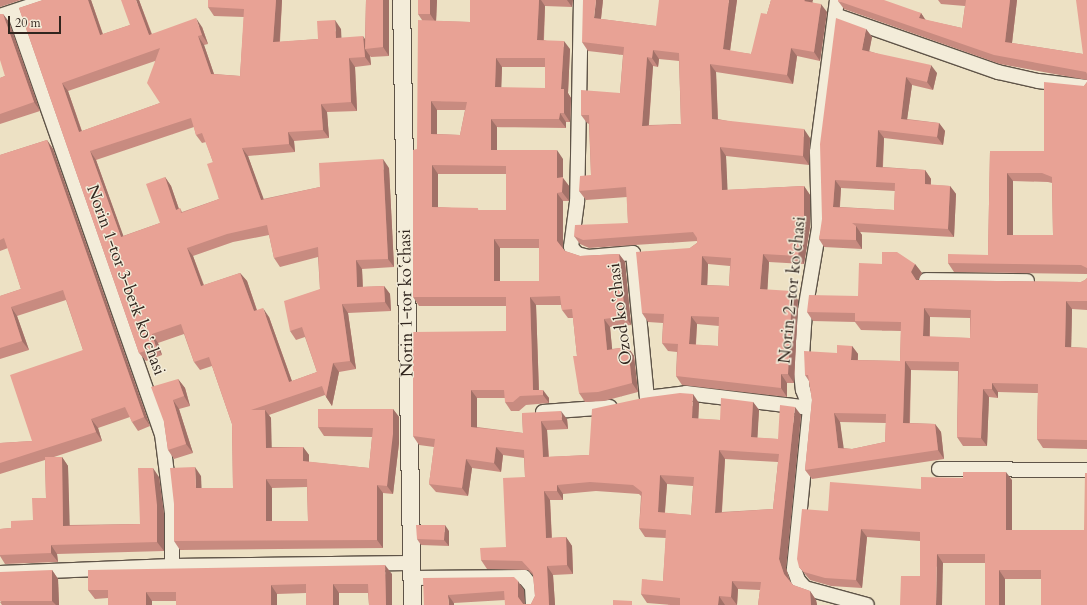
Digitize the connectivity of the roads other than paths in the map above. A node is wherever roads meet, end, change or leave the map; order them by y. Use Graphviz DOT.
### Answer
graph roads {
  1 [pos="48,0"];
  2 [pos="401,0"];
  3 [pos="581,0"];
  4 [pos="837,0"];
  5 [pos="14,12"];
  6 [pos="835,15"];
  7 [pos="0,16"];
  8 [pos="1087,87"];
  9 [pos="648,252"];
  10 [pos="633,253"];
  11 [pos="926,280"];
  12 [pos="1041,282"];
  13 [pos="647,398"];
  14 [pos="810,408"];
  15 [pos="527,413"];
  16 [pos="939,469"];
  17 [pos="1087,470"];
  18 [pos="172,566"];
  19 [pos="410,570"];
  20 [pos="0,573"];
  21 [pos="412,605"];
  22 [pos="533,605"];
  23 [pos="867,605"];
  1 -- 5 [label="street"];
  2 -- 19 [label="street, Norin 1-tor koʻchasi"];
  3 -- 10 [label="street, Ozod koʻchasi"];
  4 -- 6 [label="street, Norin 2-tor koʻchasi"];
  5 -- 7 [label="street"];
  5 -- 18 [label="street, Norin 1-tor 3-berk koʻchasi"];
  6 -- 8 [label="street"];
  6 -- 14 [label="street, Norin 2-tor koʻchasi"];
  9 -- 10 [label="street"];
  10 -- 13 [label="street, Ozod koʻchasi"];
  11 -- 12 [label="street"];
  13 -- 14 [label="street"];
  13 -- 15 [label="street"];
  14 -- 23 [label="street, Norin 2-tor koʻchasi"];
  16 -- 17 [label="street"];
  18 -- 19 [label="street"];
  18 -- 20 [label="street"];
  19 -- 21 [label="street, Norin 1-tor koʻchasi"];
  19 -- 22 [label="street"];
}
